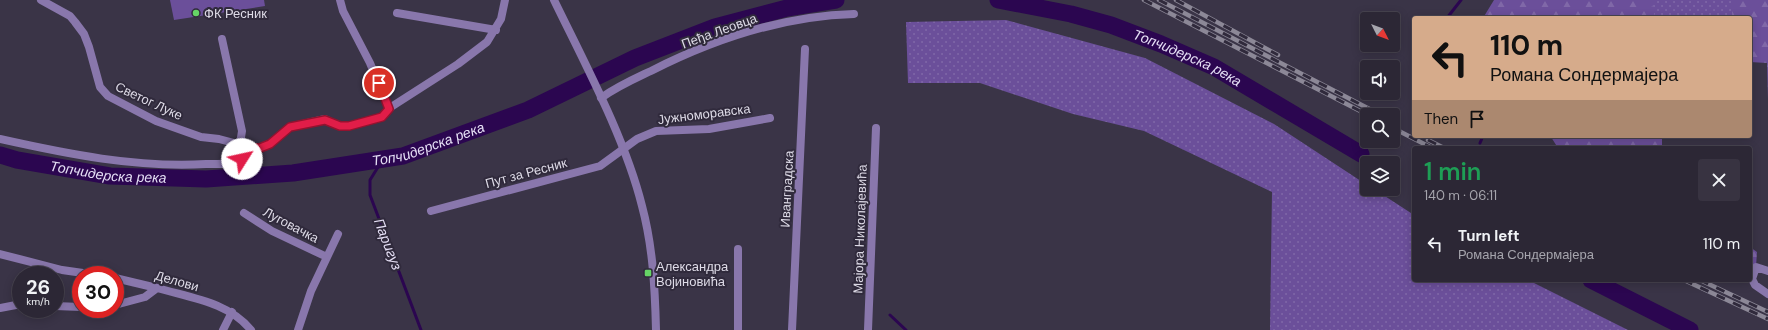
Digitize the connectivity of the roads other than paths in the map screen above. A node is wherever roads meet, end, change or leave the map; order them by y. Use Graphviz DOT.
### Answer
graph roads {
  1 [pos="41,0"];
  2 [pos="340,0"];
  3 [pos="504,0"];
  4 [pos="554,0"];
  5 [pos="397,13"];
  6 [pos="854,14"];
  7 [pos="496,30"];
  8 [pos="222,39"];
  9 [pos="806,49"];
  10 [pos="599,96"];
  11 [pos="389,109"];
  12 [pos="770,118"];
  13 [pos="876,128"];
  14 [pos="0,139"];
  15 [pos="240,144"];
  16 [pos="252,148"];
  17 [pos="622,149"];
  18 [pos="431,211"];
  19 [pos="244,213"];
  20 [pos="338,234"];
  21 [pos="738,249"];
  22 [pos="0,254"];
  23 [pos="327,257"];
  24 [pos="72,271"];
  25 [pos="1768,271"];
  26 [pos="124,280"];
  27 [pos="157,288"];
  28 [pos="1768,294"];
  29 [pos="124,303"];
  30 [pos="12,306"];
  31 [pos="0,308"];
  32 [pos="232,312"];
  33 [pos="222,330"];
  34 [pos="251,330"];
  35 [pos="298,330"];
  36 [pos="656,330"];
  37 [pos="738,330"];
  38 [pos="792,330"];
  39 [pos="868,330"];
  1 -- 15 [label="street, Светог Луке"];
  2 -- 11 [label="street"];
  3 -- 7 [label="street"];
  4 -- 10 [label="street"];
  5 -- 7 [label="street"];
  6 -- 10 [label="street, Пеђа Леовца"];
  7 -- 11 [label="street"];
  8 -- 15 [label="street"];
  9 -- 38 [label="street, Иванградска"];
  10 -- 17 [label="street"];
  11 -- 16 [label="street"];
  12 -- 17 [label="street, Јужноморавска"];
  13 -- 39 [label="street, Мајора Николајевића"];
  14 -- 16 [label="street"];
  15 -- 16 [label="street, Светог Луке"];
  17 -- 18 [label="street, Пут за Ресник"];
  17 -- 36 [label="street"];
  19 -- 23 [label="street, Луговачка"];
  20 -- 23 [label="street, Луговачка"];
  21 -- 37 [label="street"];
  22 -- 24 [label="street"];
  23 -- 35 [label="street, Луговачка"];
  25 -- 28 [label="street"];
  26 -- 27 [label="street, Делови"];
  27 -- 29 [label="street"];
  27 -- 32 [label="street, Делови"];
  30 -- 31 [label="street"];
  32 -- 33 [label="street"];
  32 -- 34 [label="street, Делови"];
}
